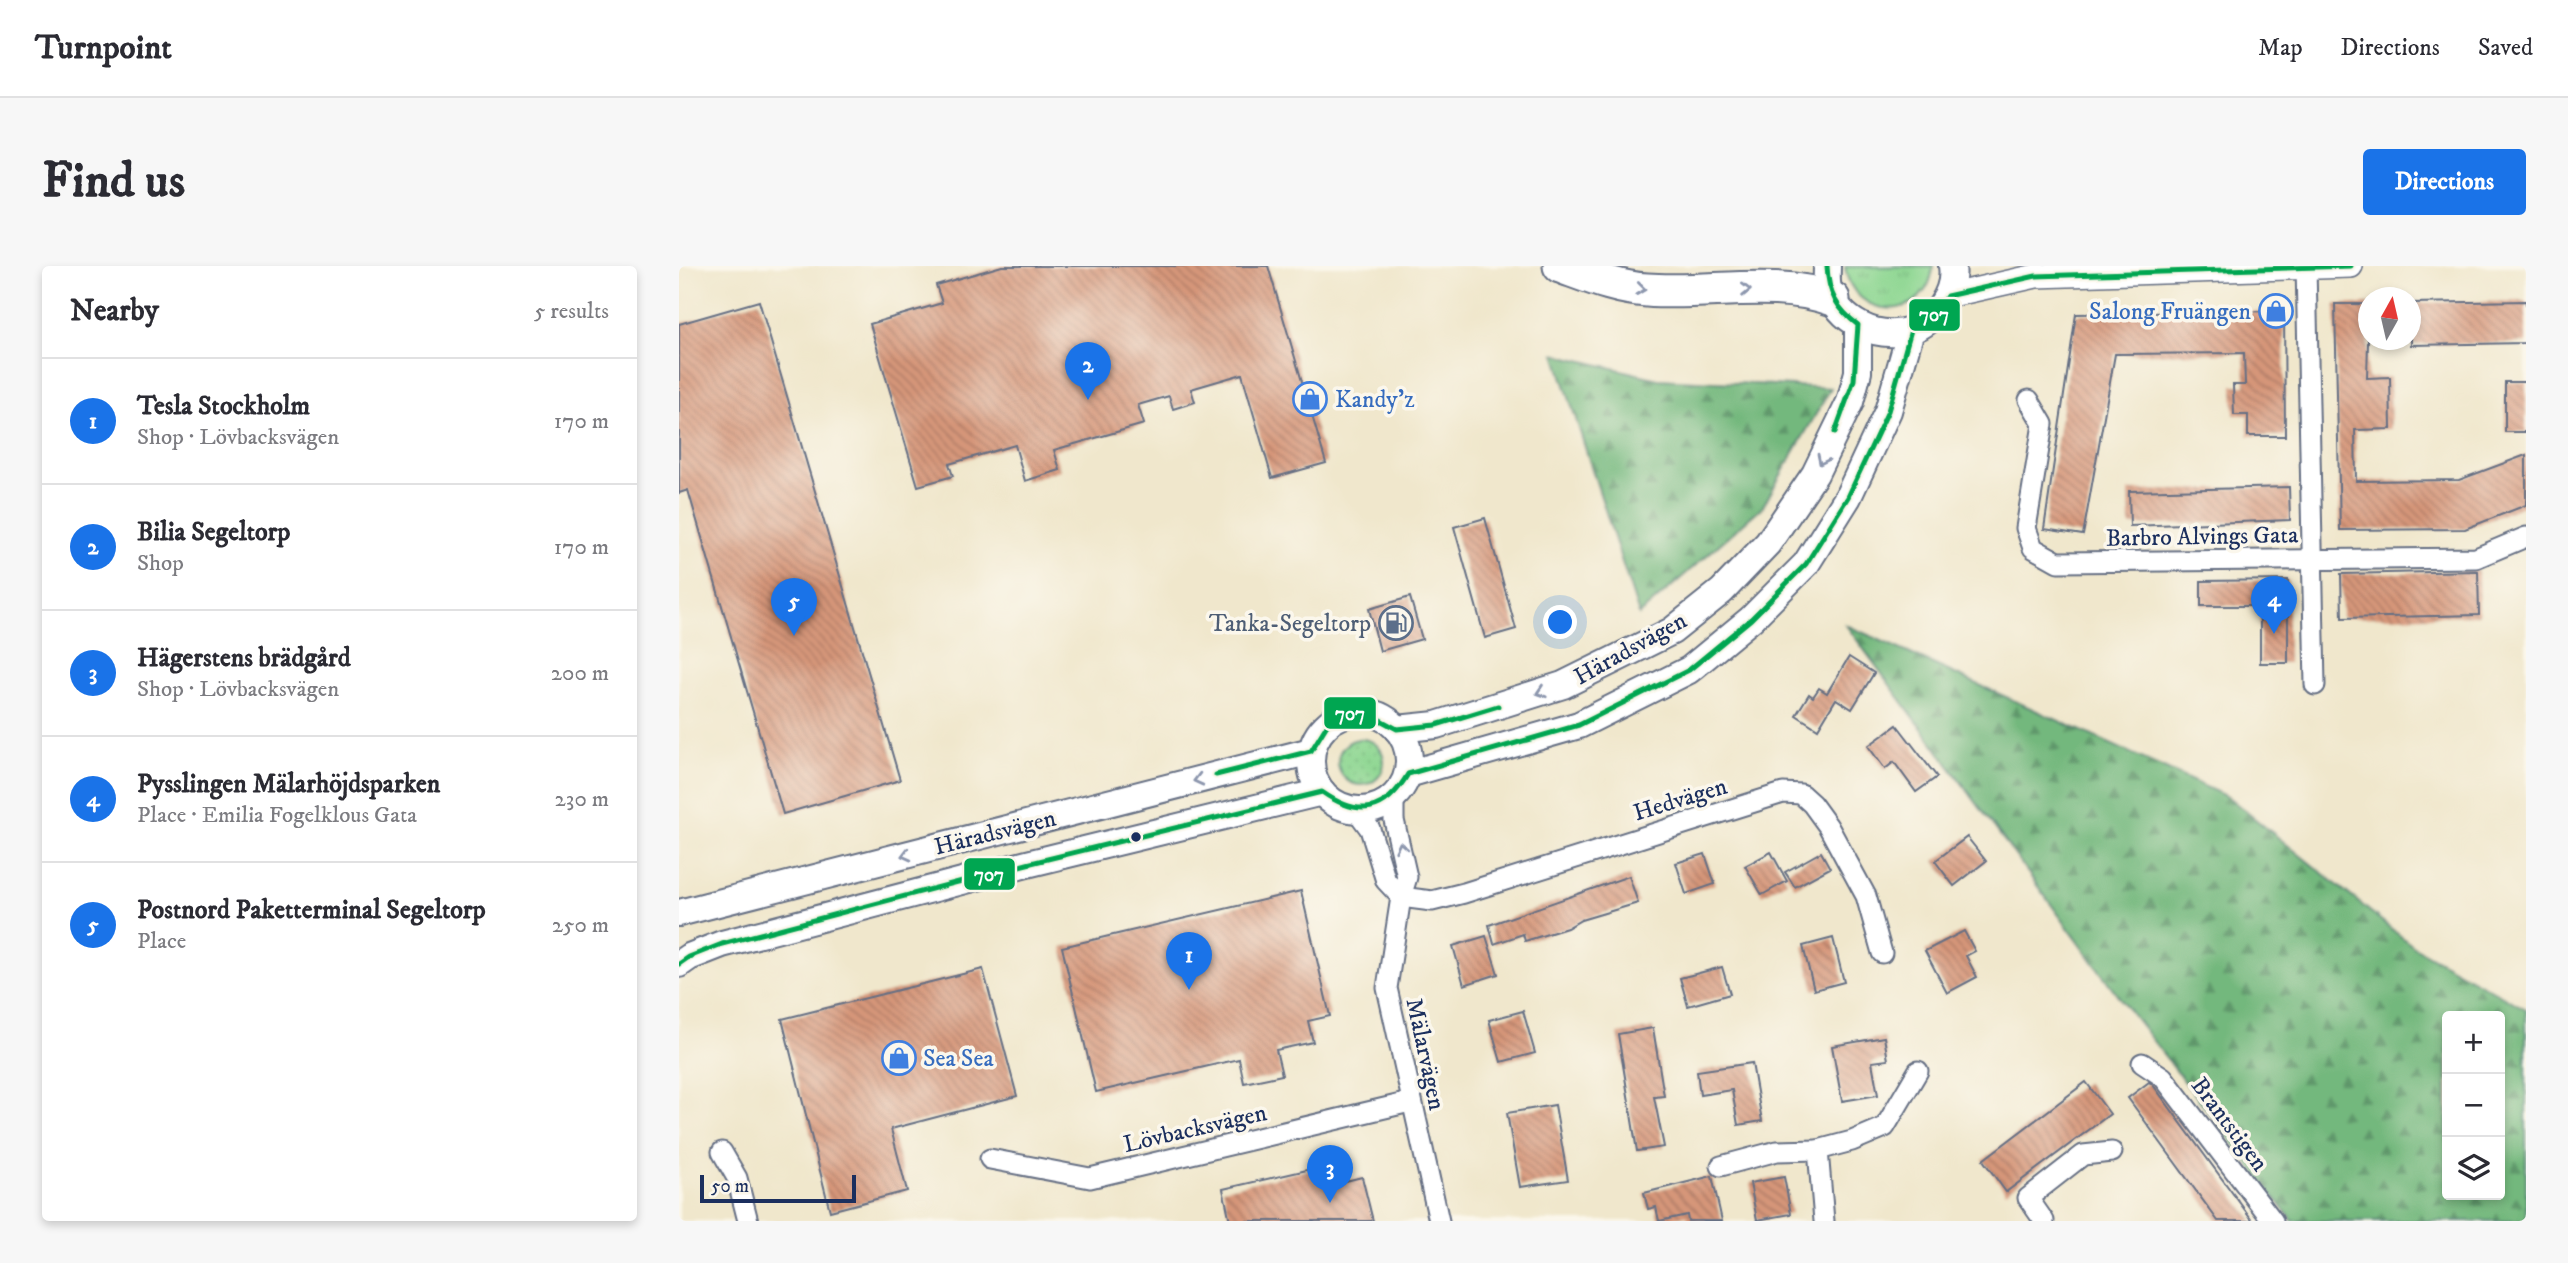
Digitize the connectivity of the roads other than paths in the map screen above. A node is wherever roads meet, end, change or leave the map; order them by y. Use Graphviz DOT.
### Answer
graph roads {
  1 [pos="1560,266"];
  2 [pos="1827,266"];
  3 [pos="1952,266"];
  4 [pos="2007,266"];
  5 [pos="2351,266"];
  6 [pos="2306,267"];
  7 [pos="2036,276"];
  8 [pos="1947,296"];
  9 [pos="1833,299"];
  10 [pos="1858,326"];
  11 [pos="1911,330"];
  12 [pos="2029,400"];
  13 [pos="2526,537"];
  14 [pos="2314,559"];
  15 [pos="2315,685"];
  16 [pos="1397,729"];
  17 [pos="1311,751"];
  18 [pos="1408,774"];
  19 [pos="1322,792"];
  20 [pos="1394,796"];
  21 [pos="1356,810"];
  22 [pos="1401,897"];
  23 [pos="679,913"];
  24 [pos="1882,953"];
  25 [pos="679,964"];
  26 [pos="2143,1063"];
  27 [pos="1918,1071"];
  28 [pos="1410,1101"];
  29 [pos="1818,1150"];
  30 [pos="722,1152"];
  31 [pos="2112,1152"];
  32 [pos="990,1159"];
  33 [pos="1721,1166"];
  34 [pos="748,1221"];
  35 [pos="1439,1221"];
  36 [pos="1824,1221"];
  37 [pos="2044,1221"];
  38 [pos="2273,1221"];
  1 -- 9 [label="highway, one-way"];
  2 -- 9 [label="main road"];
  3 -- 8 [label="main road"];
  4 -- 7 [label="street"];
  5 -- 6 [label="street"];
  6 -- 7 [label="street"];
  6 -- 14 [label="street"];
  7 -- 8 [label="street"];
  8 -- 11 [label="main road"];
  9 -- 10 [label="main road"];
  10 -- 11 [label="main road"];
  10 -- 16 [label="main road, Häradsvägen, one-way"];
  11 -- 18 [label="main road, Häradsvägen"];
  12 -- 14 [label="street, Barbro Alvings Gata"];
  13 -- 14 [label="street, Barbro Alvings Gata"];
  14 -- 15 [label="street"];
  16 -- 17 [label="main road"];
  16 -- 18 [label="main road"];
  17 -- 19 [label="main road"];
  17 -- 23 [label="main road, Häradsvägen, one-way"];
  18 -- 20 [label="main road"];
  19 -- 21 [label="main road"];
  19 -- 25 [label="main road, Häradsvägen"];
  20 -- 21 [label="main road"];
  22 -- 20 [label="street, Mälarvägen, one-way"];
  21 -- 22 [label="street"];
  22 -- 24 [label="street, Hedvägen"];
  22 -- 28 [label="street, Mälarvägen"];
  26 -- 38 [label="street, Brantstigen"];
  27 -- 29 [label="street"];
  28 -- 32 [label="street, Lövbacksvägen"];
  28 -- 35 [label="street, Mälarvägen"];
  29 -- 33 [label="street"];
  29 -- 36 [label="street"];
  30 -- 34 [label="street"];
  31 -- 37 [label="street"];
}
